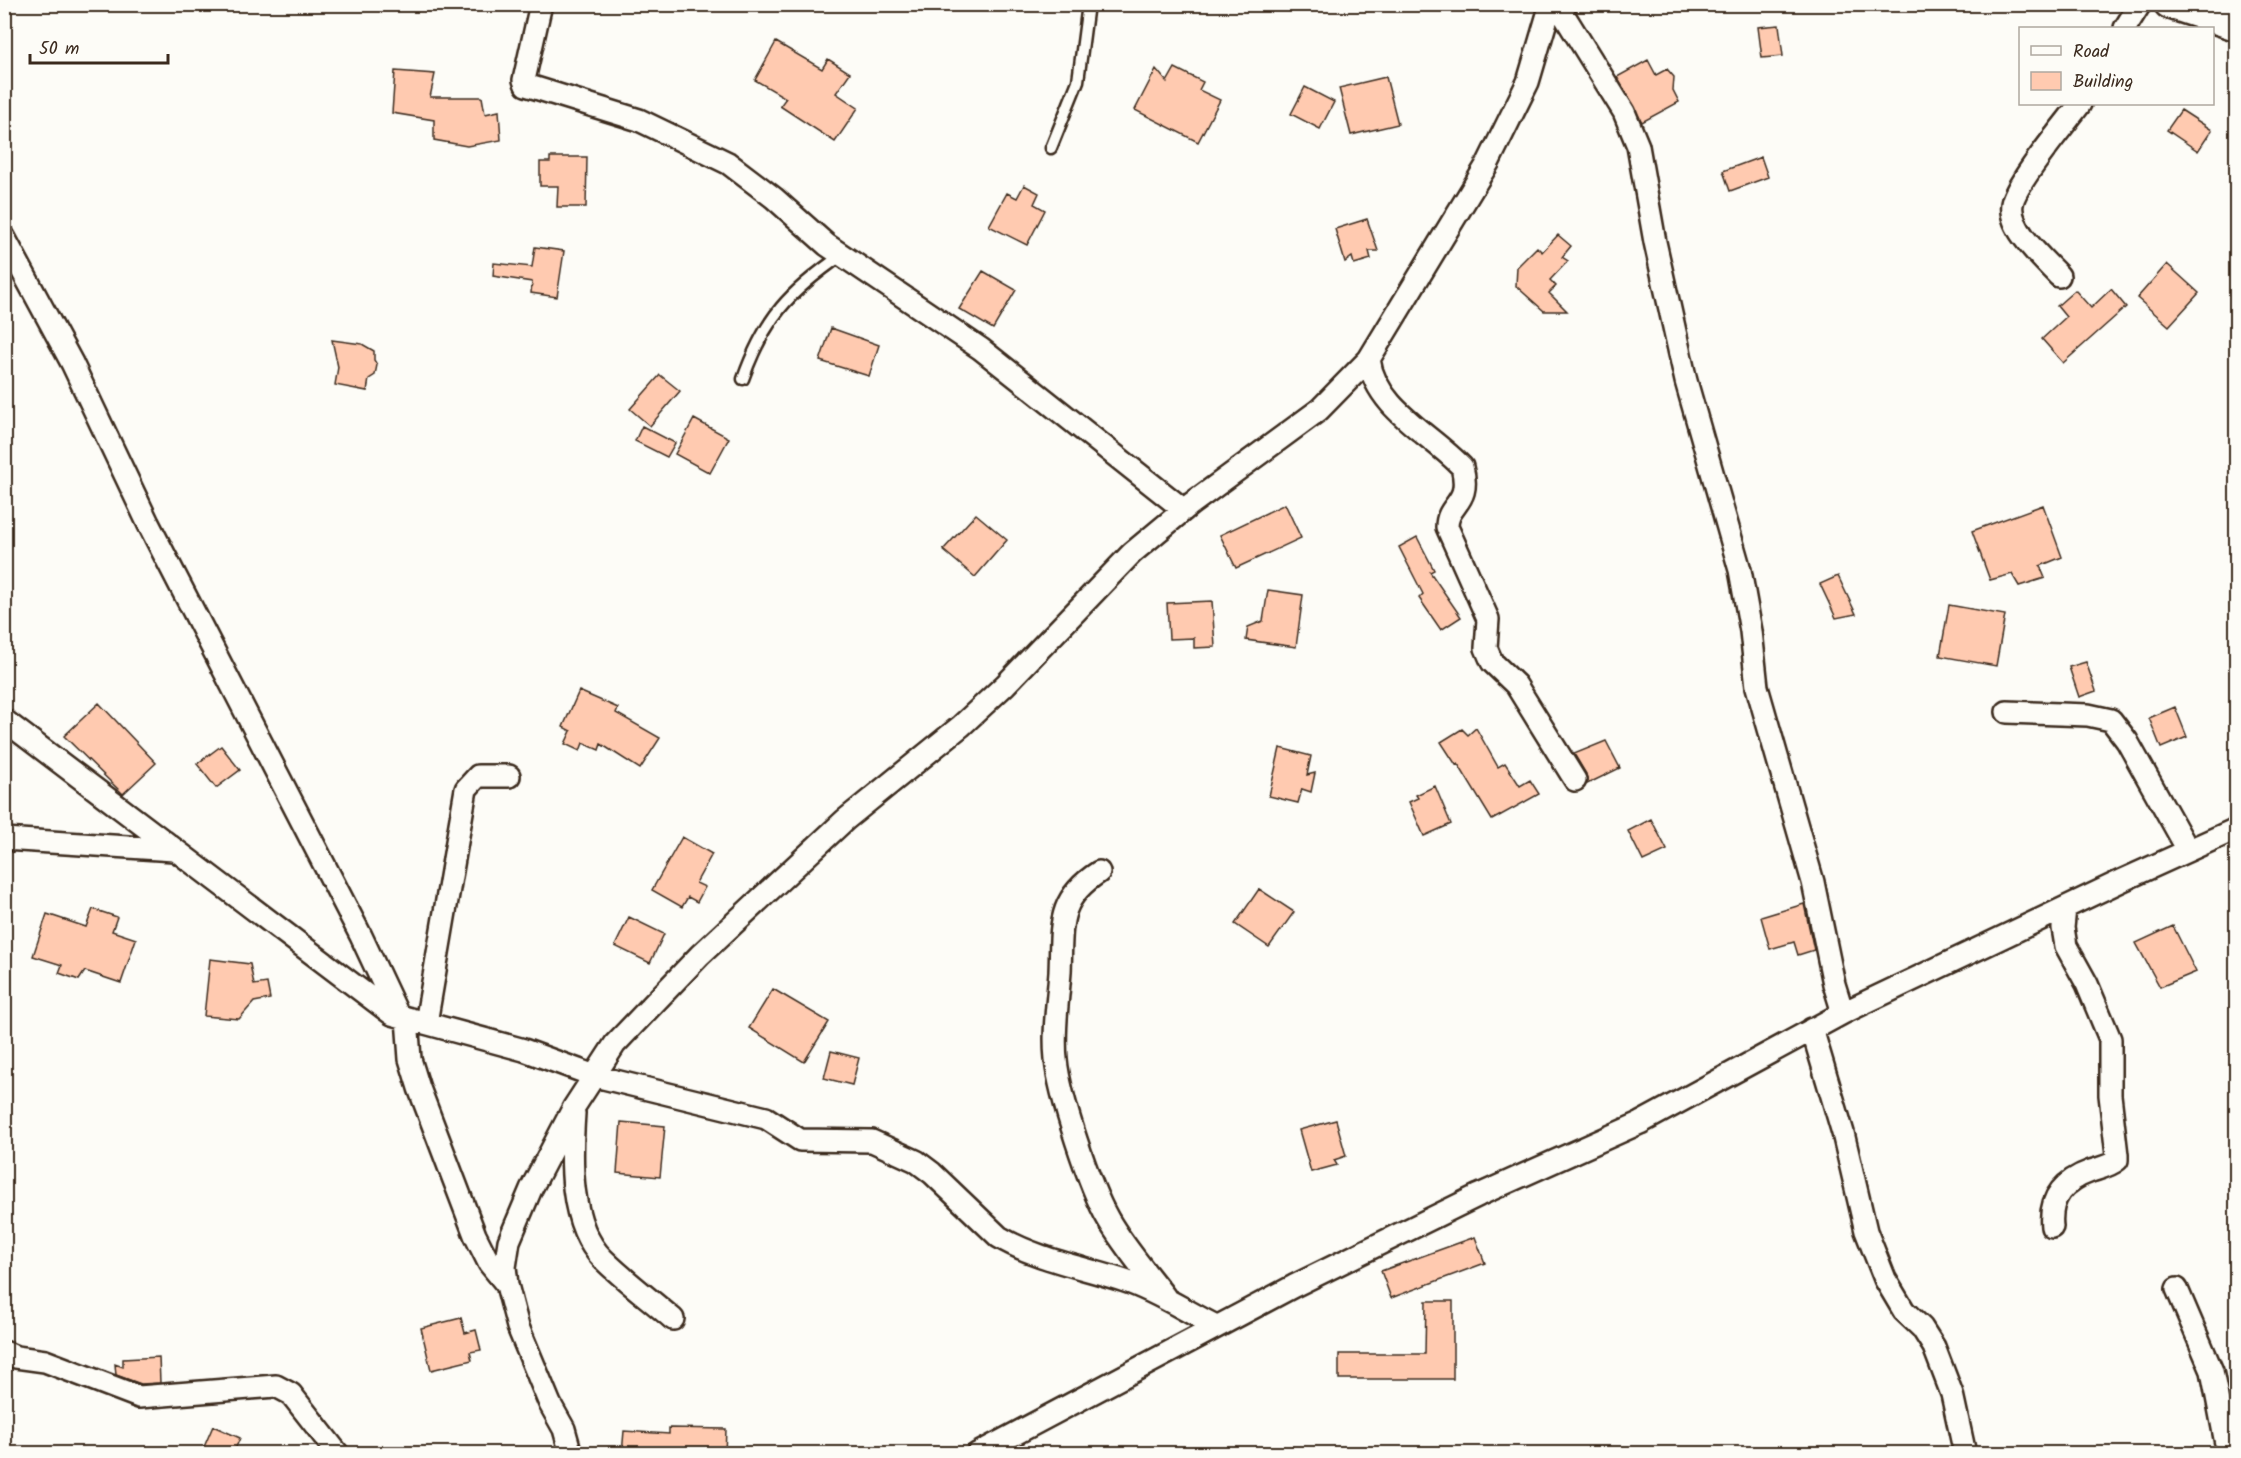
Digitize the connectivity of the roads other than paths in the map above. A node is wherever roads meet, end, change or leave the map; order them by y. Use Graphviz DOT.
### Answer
graph roads {
  1 [pos="541,4"];
  2 [pos="1088,4"];
  3 [pos="1551,4"];
  4 [pos="1557,4"];
  5 [pos="2140,4"];
  6 [pos="2169,4"];
  7 [pos="2236,26"];
  8 [pos="2126,27"];
  9 [pos="2079,105"];
  10 [pos="1051,148"];
  11 [pos="4,237"];
  12 [pos="842,255"];
  13 [pos="2059,276"];
  14 [pos="1369,359"];
  15 [pos="743,379"];
  16 [pos="1184,510"];
  17 [pos="2007,712"];
  18 [pos="4,720"];
  19 [pos="509,776"];
  20 [pos="1575,780"];
  21 [pos="2236,829"];
  22 [pos="4,839"];
  23 [pos="174,850"];
  24 [pos="2188,850"];
  25 [pos="1099,872"];
  26 [pos="2065,908"];
  27 [pos="1843,1013"];
  28 [pos="410,1018"];
  29 [pos="1812,1029"];
  30 [pos="595,1076"];
  31 [pos="574,1107"];
  32 [pos="2052,1227"];
  33 [pos="507,1285"];
  34 [pos="2177,1289"];
  35 [pos="1169,1302"];
  36 [pos="673,1318"];
  37 [pos="1216,1326"];
  38 [pos="4,1352"];
  39 [pos="338,1454"];
  40 [pos="571,1454"];
  41 [pos="977,1454"];
  42 [pos="1965,1454"];
  43 [pos="2228,1454"];
  1 -- 12 [label="street"];
  2 -- 10 [label="lane"];
  3 -- 14 [label="street"];
  4 -- 27 [label="street"];
  5 -- 8 [label="street"];
  6 -- 7 [label="main road"];
  9 -- 13 [label="street"];
  11 -- 28 [label="street"];
  12 -- 15 [label="lane"];
  12 -- 16 [label="street"];
  14 -- 16 [label="street"];
  14 -- 20 [label="street"];
  16 -- 30 [label="street"];
  17 -- 24 [label="street"];
  18 -- 23 [label="street"];
  19 -- 28 [label="street"];
  21 -- 24 [label="street"];
  22 -- 23 [label="street"];
  23 -- 28 [label="street"];
  24 -- 26 [label="street"];
  25 -- 35 [label="street"];
  26 -- 27 [label="street"];
  26 -- 32 [label="street"];
  27 -- 29 [label="street"];
  28 -- 30 [label="street"];
  28 -- 33 [label="street"];
  29 -- 37 [label="street"];
  29 -- 42 [label="street"];
  30 -- 31 [label="street"];
  30 -- 35 [label="street"];
  31 -- 33 [label="street"];
  31 -- 36 [label="street"];
  33 -- 40 [label="street"];
  34 -- 43 [label="street"];
  35 -- 37 [label="street"];
  37 -- 41 [label="street"];
  38 -- 39 [label="street"];
}
